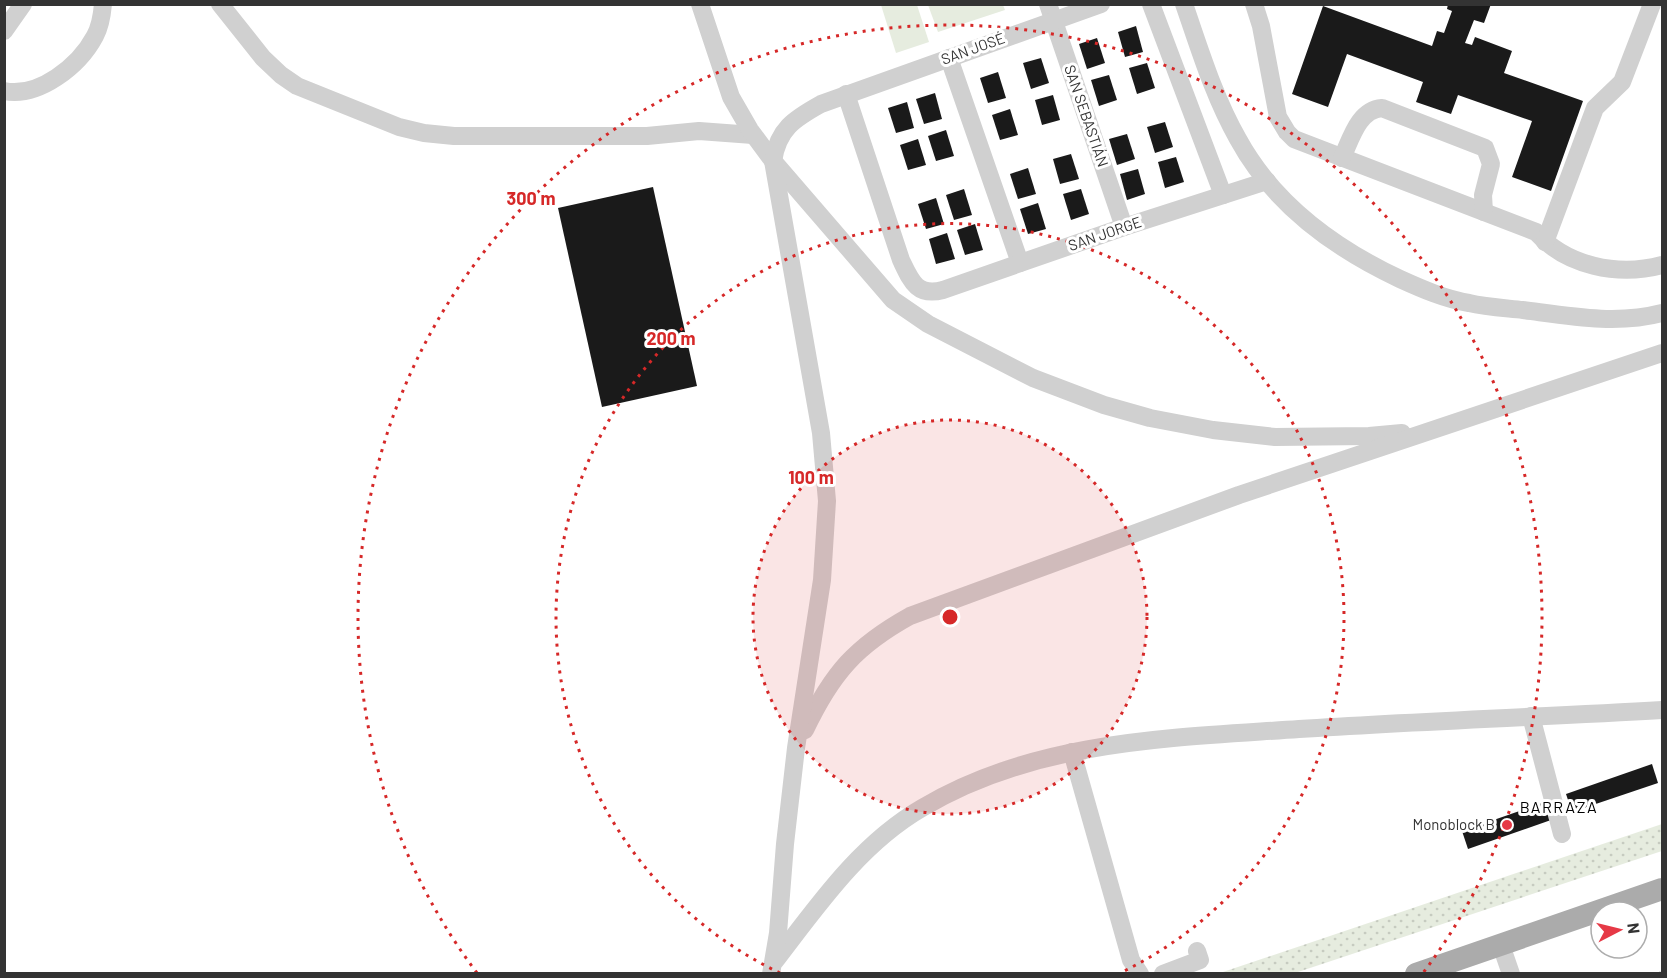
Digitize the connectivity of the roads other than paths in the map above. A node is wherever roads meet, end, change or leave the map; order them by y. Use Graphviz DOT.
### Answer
graph roads {
  1 [pos="23,4"];
  2 [pos="104,4"];
  3 [pos="220,4"];
  4 [pos="700,4"];
  5 [pos="1101,4"];
  6 [pos="1150,4"];
  7 [pos="1184,4"];
  8 [pos="1254,4"];
  9 [pos="1652,4"];
  10 [pos="1051,13"];
  11 [pos="4,31"];
  12 [pos="949,58"];
  13 [pos="4,91"];
  14 [pos="846,94"];
  15 [pos="753,135"];
  16 [pos="1342,158"];
  17 [pos="773,161"];
  18 [pos="1267,181"];
  19 [pos="1223,195"];
  20 [pos="1484,212"];
  21 [pos="1124,227"];
  22 [pos="1545,242"];
  23 [pos="1020,263"];
  24 [pos="1662,265"];
  25 [pos="1662,313"];
  26 [pos="1662,353"];
  27 [pos="1440,428"];
  28 [pos="1662,710"];
  29 [pos="1531,716"];
  30 [pos="796,748"];
  31 [pos="1072,752"];
  32 [pos="1562,834"];
  33 [pos="1662,889"];
  34 [pos="1500,945"];
  35 [pos="1197,951"];
  36 [pos="772,968"];
  37 [pos="1424,972"];
  38 [pos="1140,974"];
  39 [pos="1163,974"];
  40 [pos="1511,974"];
  1 -- 11 [label="street"];
  2 -- 13 [label="street"];
  3 -- 15 [label="street"];
  4 -- 15 [label="street"];
  5 -- 10 [label="street, SAN JOSÉ"];
  6 -- 19 [label="street"];
  7 -- 18 [label="street"];
  8 -- 16 [label="street"];
  9 -- 22 [label="street"];
  10 -- 12 [label="street, SAN JOSÉ"];
  10 -- 21 [label="street, SAN SEBASTIÁN"];
  12 -- 14 [label="street, SAN JOSÉ"];
  12 -- 23 [label="street"];
  14 -- 17 [label="street, SAN JOSÉ"];
  14 -- 23 [label="street, SAN JORGE"];
  15 -- 17 [label="street"];
  16 -- 20 [label="street"];
  16 -- 20 [label="street"];
  17 -- 27 [label="street"];
  17 -- 30 [label="street"];
  18 -- 19 [label="street, SAN JORGE"];
  18 -- 25 [label="street"];
  19 -- 21 [label="street, SAN JORGE"];
  20 -- 22 [label="street"];
  21 -- 23 [label="street, SAN JORGE"];
  22 -- 24 [label="street"];
  26 -- 27 [label="street"];
  27 -- 30 [label="street"];
  28 -- 29 [label="street"];
  29 -- 31 [label="street"];
  29 -- 32 [label="street"];
  30 -- 36 [label="street"];
  31 -- 36 [label="street"];
  31 -- 38 [label="street"];
  33 -- 34 [label="main road"];
  34 -- 37 [label="main road"];
  34 -- 40 [label="street"];
  35 -- 39 [label="street"];
}
